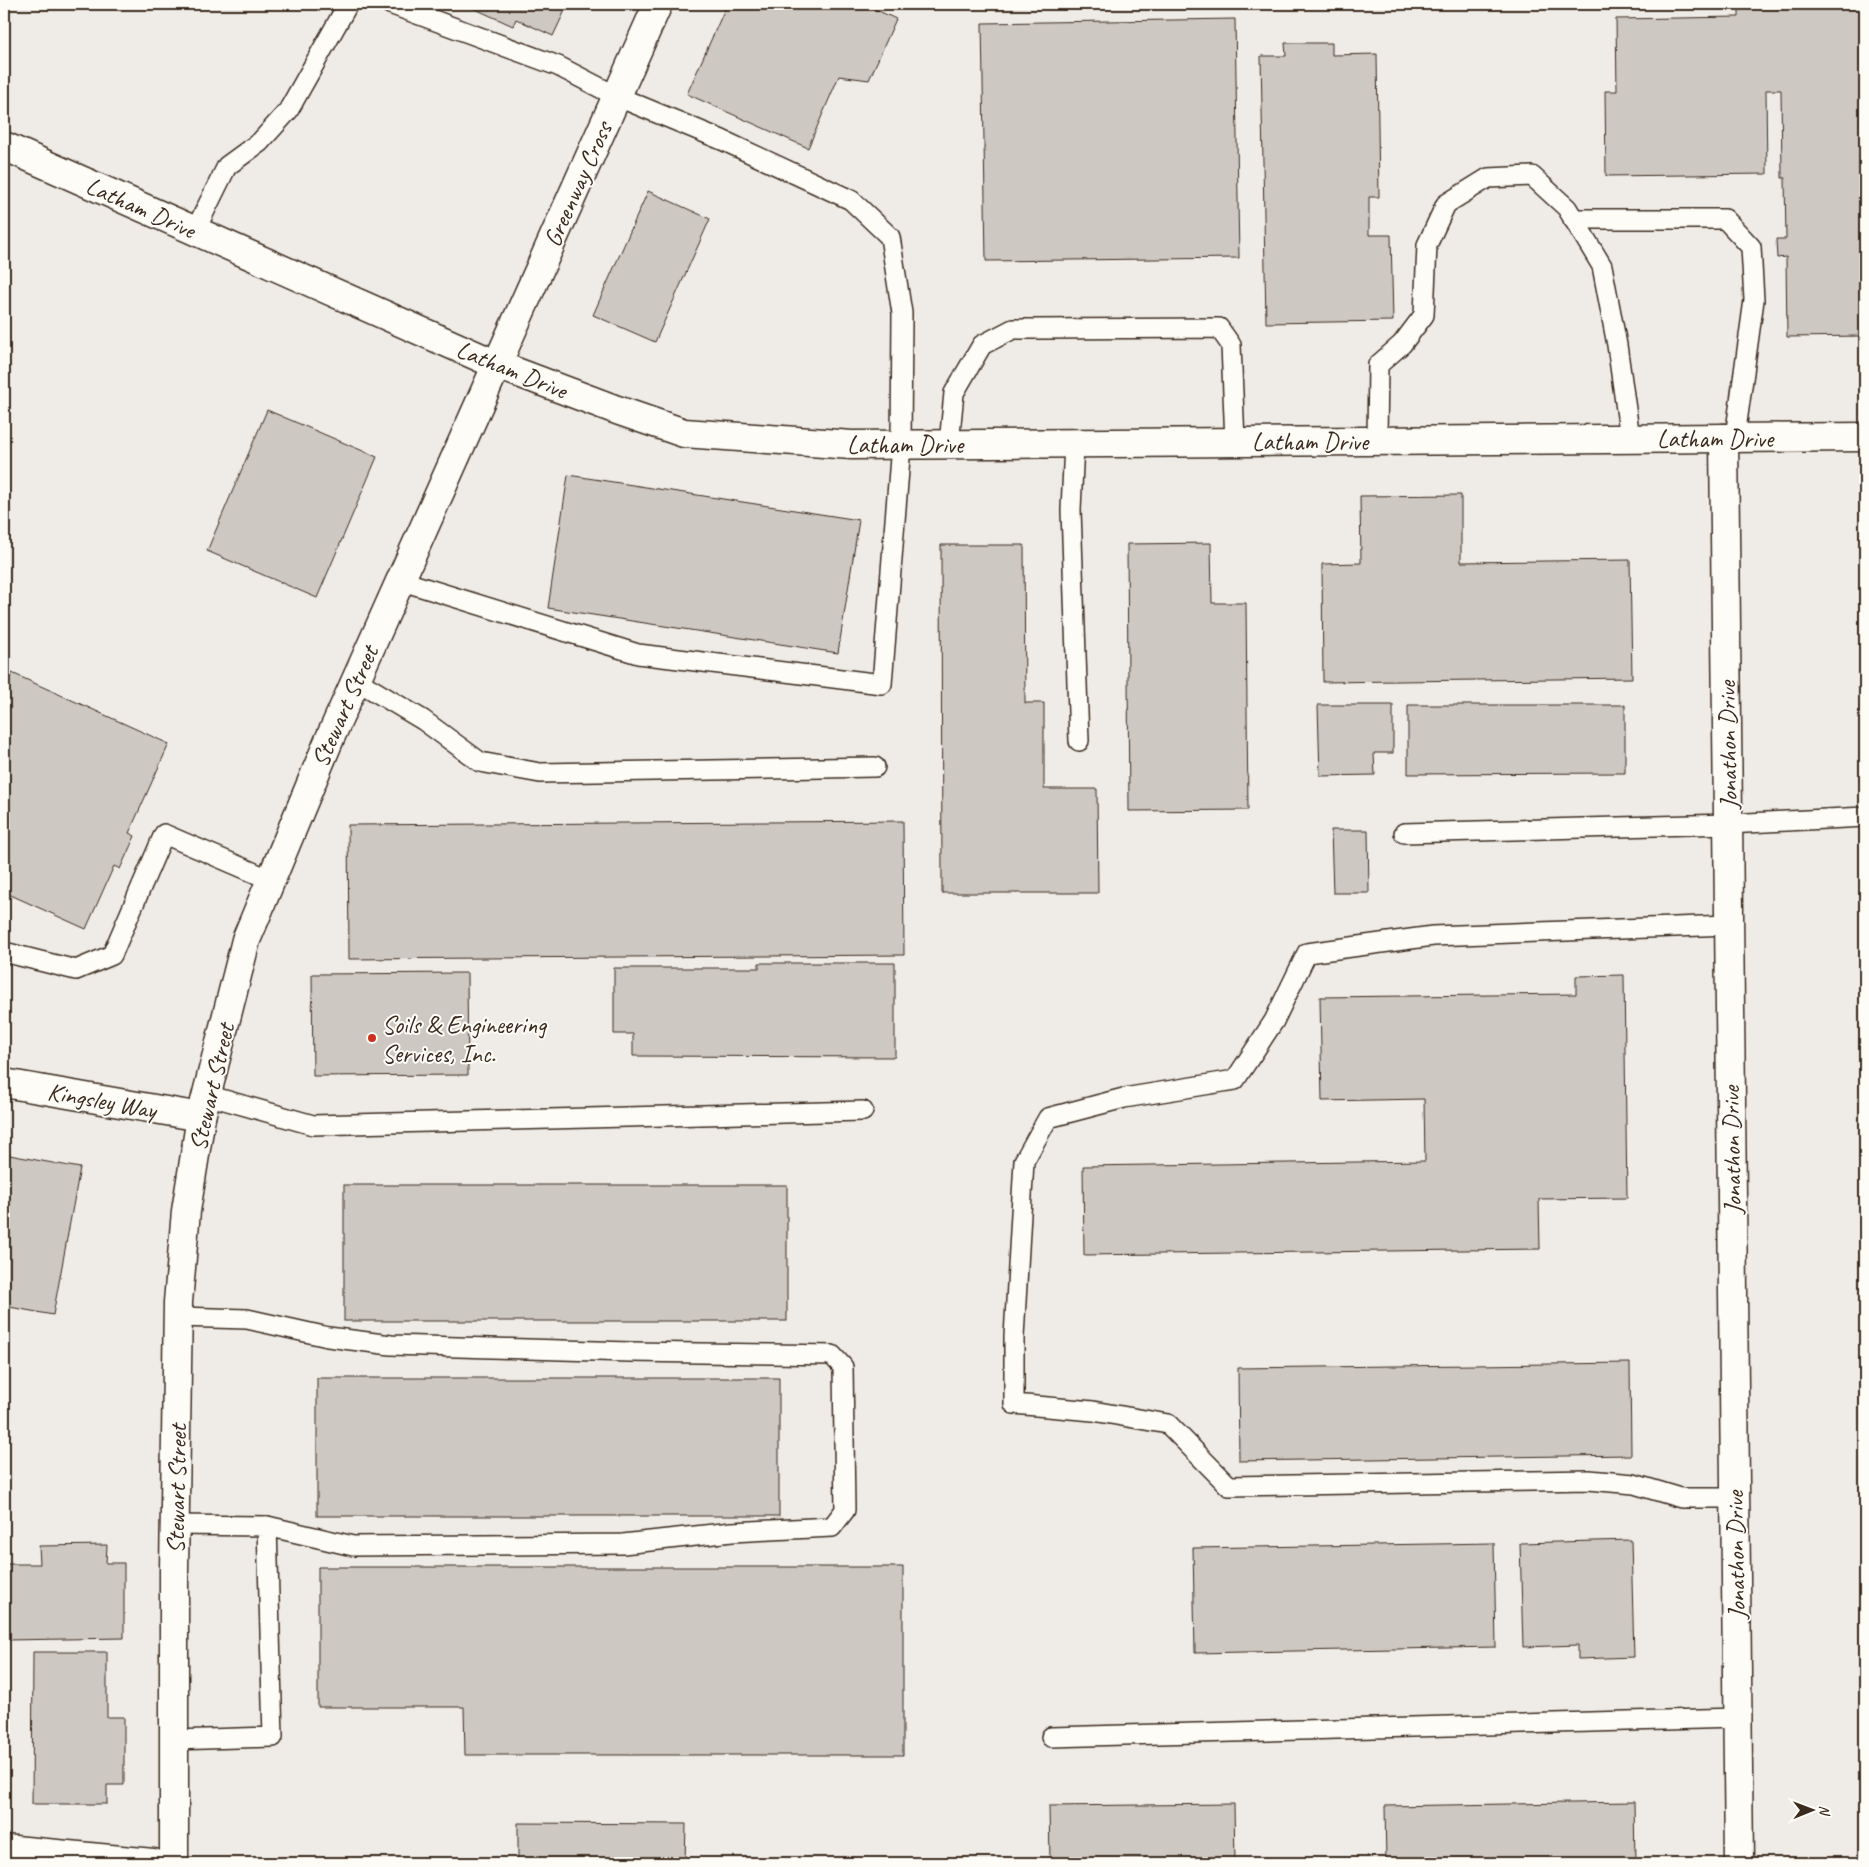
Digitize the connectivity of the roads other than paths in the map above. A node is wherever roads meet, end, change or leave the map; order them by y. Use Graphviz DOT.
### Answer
graph roads {
  1 [pos="348,4"];
  2 [pos="390,4"];
  3 [pos="658,4"];
  4 [pos="616,96"];
  5 [pos="4,146"];
  6 [pos="1573,219"];
  7 [pos="194,231"];
  8 [pos="496,364"];
  9 [pos="1865,437"];
  10 [pos="1630,438"];
  11 [pos="1729,438"];
  12 [pos="1377,440"];
  13 [pos="1235,442"];
  14 [pos="1074,443"];
  15 [pos="949,444"];
  16 [pos="901,445"];
  17 [pos="400,580"];
  18 [pos="356,680"];
  19 [pos="1079,741"];
  20 [pos="875,767"];
  21 [pos="1865,817"];
  22 [pos="1728,824"];
  23 [pos="1404,833"];
  24 [pos="271,880"];
  25 [pos="1729,924"];
  26 [pos="4,952"];
  27 [pos="4,1083"];
  28 [pos="204,1106"];
  29 [pos="863,1111"];
  30 [pos="178,1316"];
  31 [pos="1735,1498"];
  32 [pos="175,1525"];
  33 [pos="267,1526"];
  34 [pos="1737,1718"];
  35 [pos="1051,1737"];
  36 [pos="174,1740"];
  37 [pos="4,1850"];
  38 [pos="153,1863"];
  39 [pos="174,1863"];
  40 [pos="1739,1863"];
  1 -- 7 [label="lane"];
  2 -- 4 [label="lane"];
  3 -- 4 [label="street, Greenway Cross"];
  4 -- 8 [label="street, Greenway Cross"];
  4 -- 16 [label="lane"];
  5 -- 7 [label="street, Latham Drive"];
  6 -- 10 [label="lane"];
  6 -- 11 [label="lane"];
  6 -- 12 [label="lane"];
  7 -- 8 [label="street, Latham Drive"];
  8 -- 16 [label="street, Latham Drive"];
  8 -- 17 [label="street, Stewart Street"];
  9 -- 11 [label="street, Latham Drive"];
  10 -- 11 [label="street, Latham Drive"];
  10 -- 12 [label="street, Latham Drive"];
  11 -- 22 [label="street, Jonathon Drive"];
  12 -- 13 [label="street, Latham Drive"];
  13 -- 14 [label="street, Latham Drive"];
  13 -- 15 [label="lane"];
  14 -- 15 [label="street, Latham Drive"];
  14 -- 19 [label="lane"];
  15 -- 16 [label="street, Latham Drive"];
  16 -- 17 [label="lane"];
  17 -- 18 [label="street, Stewart Street"];
  18 -- 20 [label="lane"];
  18 -- 24 [label="street, Stewart Street"];
  21 -- 22 [label="lane"];
  22 -- 23 [label="lane"];
  22 -- 25 [label="street, Jonathon Drive"];
  24 -- 26 [label="lane"];
  24 -- 28 [label="street, Stewart Street"];
  25 -- 31 [label="street, Jonathon Drive"];
  25 -- 31 [label="lane"];
  27 -- 28 [label="street, Kingsley Way"];
  28 -- 29 [label="lane"];
  28 -- 30 [label="street, Stewart Street"];
  30 -- 32 [label="street, Stewart Street"];
  30 -- 33 [label="lane"];
  31 -- 34 [label="street, Jonathon Drive"];
  32 -- 33 [label="lane"];
  32 -- 36 [label="street, Stewart Street"];
  33 -- 36 [label="lane"];
  34 -- 35 [label="lane"];
  34 -- 40 [label="street, Jonathon Drive"];
  36 -- 39 [label="street, Stewart Street"];
  37 -- 38 [label="street"];
}
